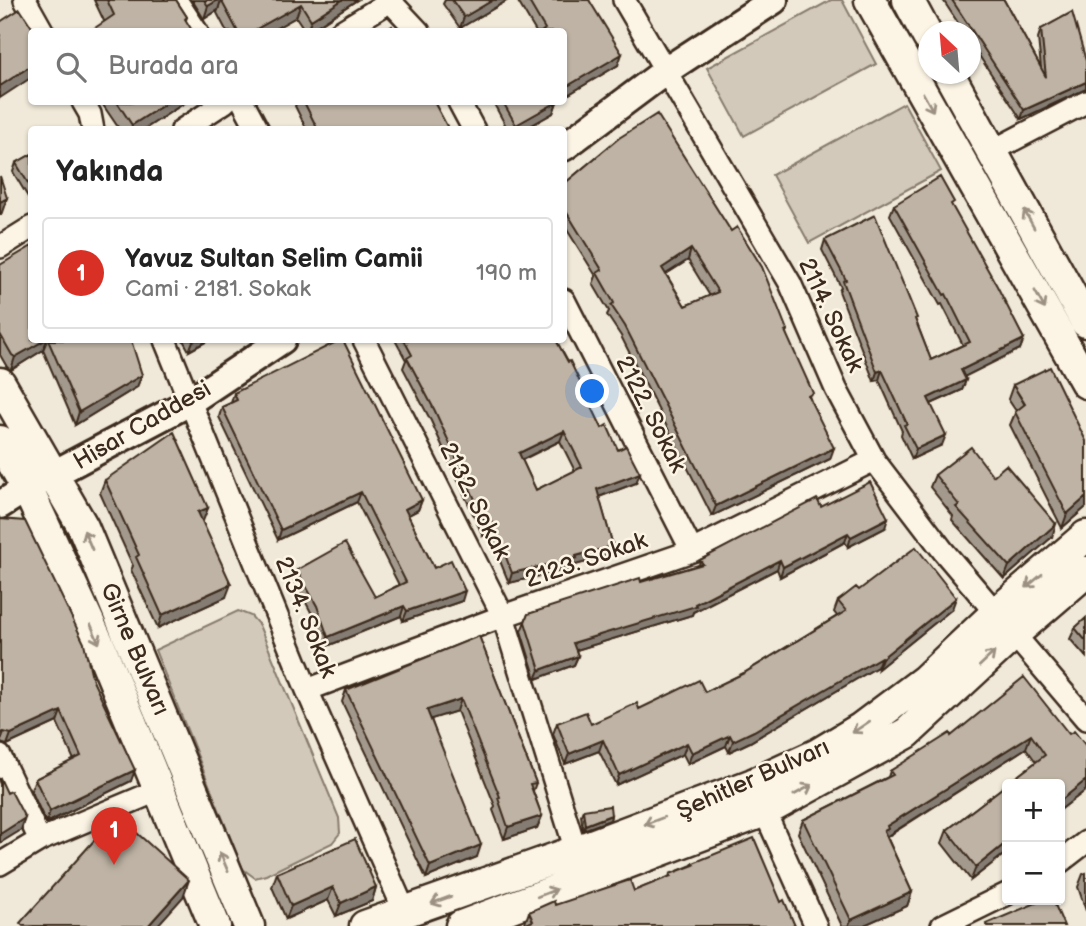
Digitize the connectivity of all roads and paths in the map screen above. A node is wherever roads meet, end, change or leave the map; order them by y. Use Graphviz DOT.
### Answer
graph roads {
  1 [pos="24,0"];
  2 [pos="176,0"];
  3 [pos="390,0"];
  4 [pos="624,0"];
  5 [pos="774,0"];
  6 [pos="870,0"];
  7 [pos="908,0"];
  8 [pos="920,21"];
  9 [pos="41,28"];
  10 [pos="194,28"];
  11 [pos="346,28"];
  12 [pos="415,28"];
  13 [pos="667,70"];
  14 [pos="955,84"];
  15 [pos="1086,102"];
  16 [pos="85,105"];
  17 [pos="220,105"];
  18 [pos="245,105"];
  19 [pos="460,105"];
  20 [pos="92,126"];
  21 [pos="188,126"];
  22 [pos="256,126"];
  23 [pos="472,126"];
  24 [pos="567,145"];
  25 [pos="992,152"];
  26 [pos="28,230"];
  27 [pos="0,247"];
  28 [pos="567,306"];
  29 [pos="1086,322"];
  30 [pos="166,343"];
  31 [pos="277,343"];
  32 [pos="366,343"];
  33 [pos="1085,378"];
  34 [pos="0,383"];
  35 [pos="188,402"];
  36 [pos="0,441"];
  37 [pos="874,460"];
  38 [pos="40,481"];
  39 [pos="0,505"];
  40 [pos="1086,536"];
  41 [pos="692,551"];
  42 [pos="1086,572"];
  43 [pos="503,616"];
  44 [pos="1005,624"];
  45 [pos="307,690"];
  46 [pos="1086,719"];
  47 [pos="0,757"];
  48 [pos="752,784"];
  49 [pos="159,790"];
  50 [pos="765,811"];
  51 [pos="40,840"];
  52 [pos="1086,842"];
  53 [pos="576,851"];
  54 [pos="1065,858"];
  55 [pos="0,864"];
  56 [pos="1002,896"];
  57 [pos="405,912"];
  58 [pos="215,926"];
  59 [pos="249,926"];
  60 [pos="365,926"];
  61 [pos="461,926"];
  62 [pos="816,926"];
  63 [pos="942,926"];
  1 -- 9 [label="street"];
  2 -- 10 [label="street"];
  3 -- 11 [label="street"];
  3 -- 12 [label="street"];
  4 -- 13 [label="street, 2114. Sokak"];
  5 -- 13 [label="street"];
  6 -- 33 [label="main road, one-way"];
  7 -- 8 [label="main road"];
  13 -- 24 [label="street"];
  13 -- 37 [label="street, 2114. Sokak"];
  14 -- 25 [label="main road"];
  15 -- 25 [label="street"];
  16 -- 20 [label="street"];
  17 -- 21 [label="street"];
  18 -- 22 [label="street"];
  19 -- 23 [label="street"];
  29 -- 25 [label="main road, one-way"];
  26 -- 27 [label="street"];
  28 -- 41 [label="street, 2122. Sokak"];
  30 -- 35 [label="street, 2134. Sokak"];
  31 -- 35 [label="street, Hisar Caddesi"];
  32 -- 43 [label="street, 2132. Sokak"];
  34 -- 38 [label="main road, Girne Bulvarı"];
  35 -- 38 [label="street, Hisar Caddesi"];
  35 -- 45 [label="street, 2134. Sokak"];
  36 -- 38 [label="main road, Girne Bulvarı"];
  37 -- 41 [label="street, 2123. Sokak"];
  37 -- 44 [label="street, 2114. Sokak"];
  38 -- 39 [label="street, Hisar Caddesi"];
  38 -- 49 [label="main road, Girne Bulvarı, one-way"];
  59 -- 38 [label="main road, Girne Bulvarı, one-way"];
  40 -- 44 [label="main road, Şehitler Bulvarı, one-way"];
  41 -- 43 [label="street, 2123. Sokak"];
  42 -- 44 [label="main road, Şehitler Bulvarı"];
  43 -- 45 [label="street, 2123. Sokak"];
  43 -- 53 [label="street, 2132. Sokak"];
  44 -- 46 [label="street, 2114. Sokak"];
  44 -- 48 [label="main road, Şehitler Bulvarı, one-way"];
  50 -- 44 [label="main road, Şehitler Bulvarı, one-way"];
  45 -- 57 [label="street, 2134. Sokak"];
  47 -- 51 [label="street"];
  48 -- 50 [label="street"];
  48 -- 53 [label="main road, Şehitler Bulvarı, one-way"];
  49 -- 51 [label="street"];
  49 -- 58 [label="main road, Girne Bulvarı"];
  61 -- 50 [label="main road, Şehitler Bulvarı, one-way"];
  50 -- 62 [label="street"];
  51 -- 55 [label="street"];
  52 -- 54 [label="street"];
  53 -- 57 [label="main road, Şehitler Bulvarı, one-way"];
  56 -- 63 [label="street"];
  57 -- 60 [label="main road, Şehitler Bulvarı"];
}
